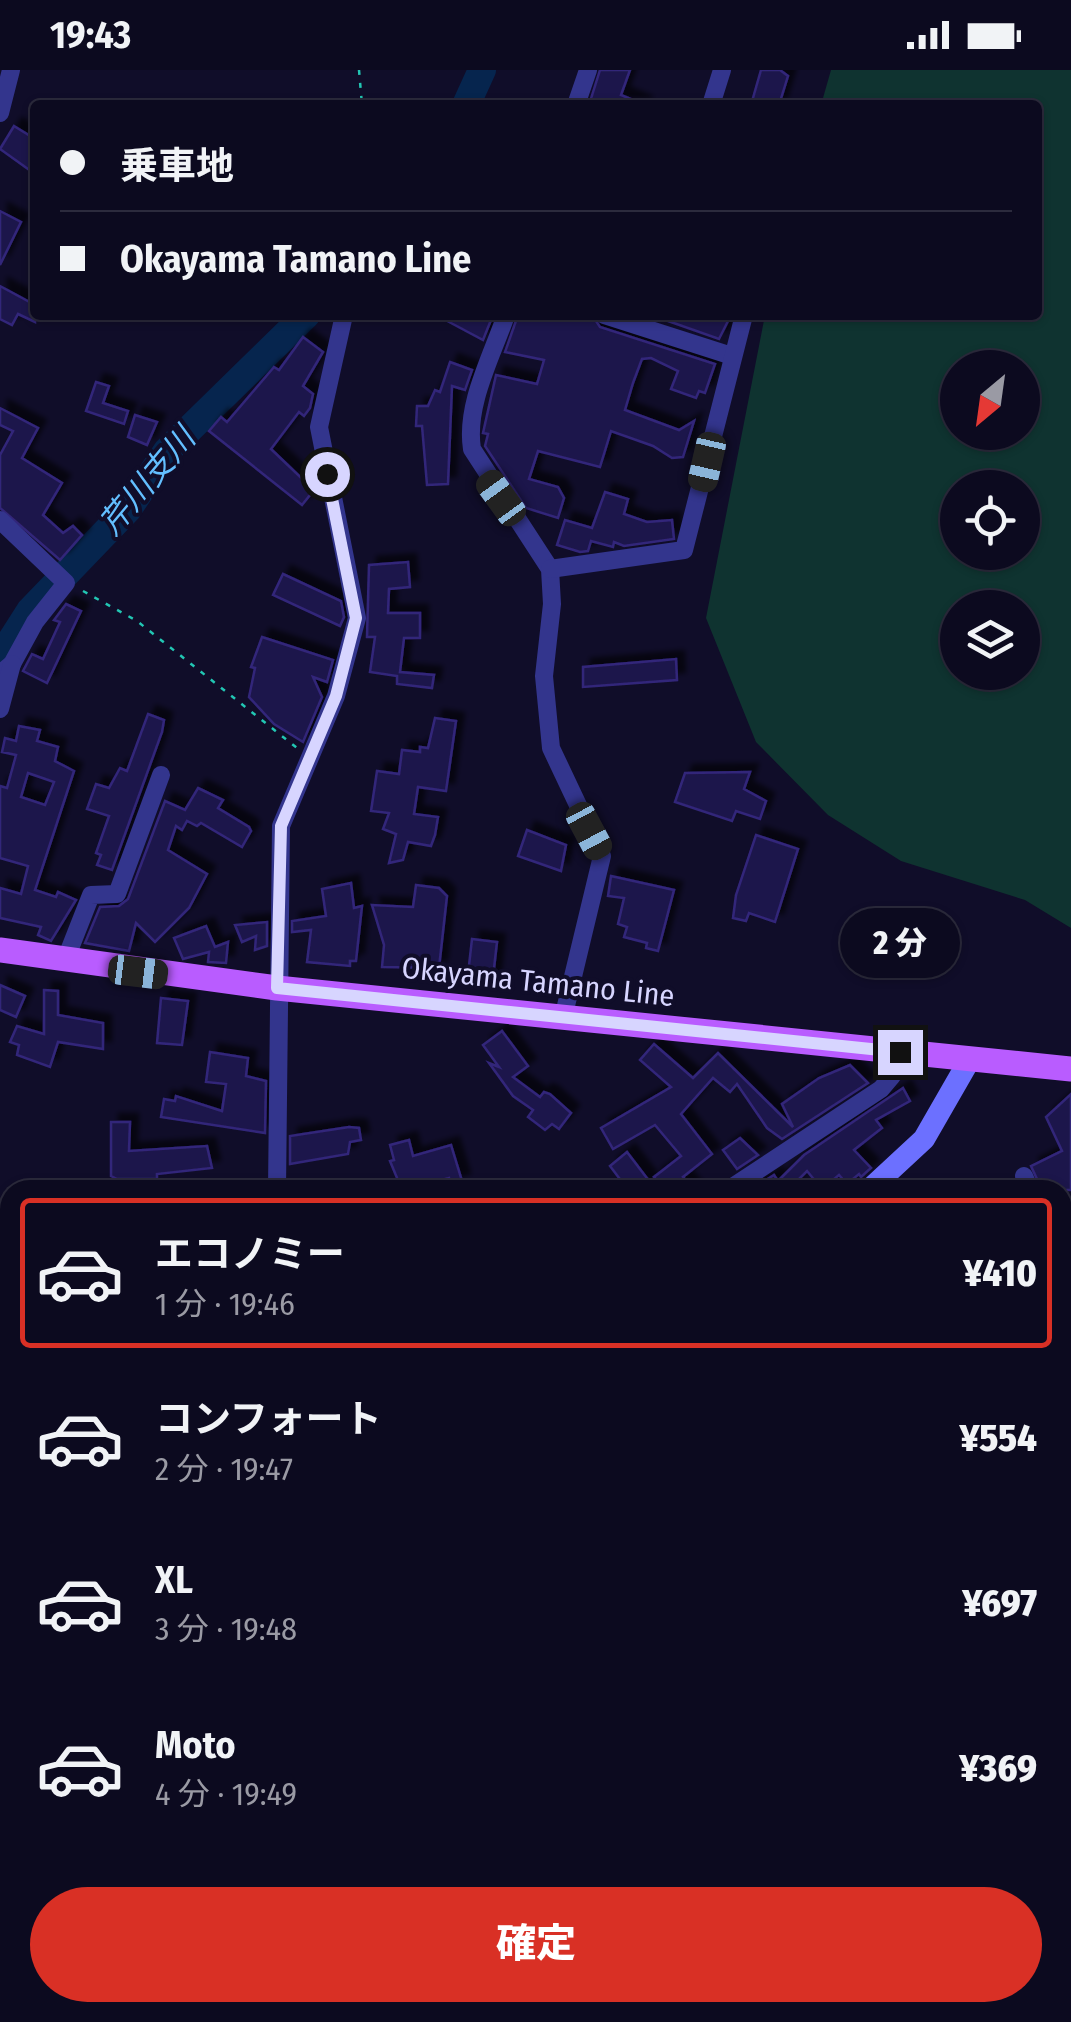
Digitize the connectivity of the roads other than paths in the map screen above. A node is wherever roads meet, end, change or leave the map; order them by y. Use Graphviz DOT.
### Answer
graph roads {
  1 [pos="11,70"];
  2 [pos="588,70"];
  3 [pos="722,70"];
  4 [pos="578,100"];
  5 [pos="713,100"];
  6 [pos="0,113"];
  7 [pos="343,320"];
  8 [pos="504,320"];
  9 [pos="620,320"];
  10 [pos="743,320"];
  11 [pos="732,356"];
  12 [pos="0,520"];
  13 [pos="550,569"];
  14 [pos="6,669"];
  15 [pos="0,709"];
  16 [pos="161,775"];
  17 [pos="0,950"];
  18 [pos="66,961"];
  19 [pos="277,988"];
  20 [pos="563,1018"];
  21 [pos="900,1052"];
  22 [pos="970,1059"];
  23 [pos="1071,1069"];
  24 [pos="766,1166"];
  25 [pos="277,1180"];
  26 [pos="744,1180"];
  27 [pos="754,1180"];
  28 [pos="880,1180"];
  1 -- 6 [label="street"];
  2 -- 4 [label="street"];
  3 -- 5 [label="street"];
  7 -- 19 [label="street"];
  8 -- 13 [label="street"];
  9 -- 11 [label="street"];
  10 -- 11 [label="street"];
  11 -- 13 [label="street"];
  12 -- 14 [label="street"];
  13 -- 20 [label="street"];
  14 -- 15 [label="street"];
  16 -- 18 [label="street"];
  17 -- 18 [label="main road, Okayama Tamano Line"];
  18 -- 19 [label="main road, Okayama Tamano Line"];
  19 -- 20 [label="main road, Okayama Tamano Line"];
  19 -- 25 [label="street"];
  20 -- 21 [label="main road, Okayama Tamano Line"];
  21 -- 22 [label="main road, Okayama Tamano Line"];
  21 -- 24 [label="street"];
  22 -- 23 [label="main road, Okayama Tamano Line"];
  22 -- 28 [label="street"];
  24 -- 26 [label="street"];
  24 -- 27 [label="street"];
}
